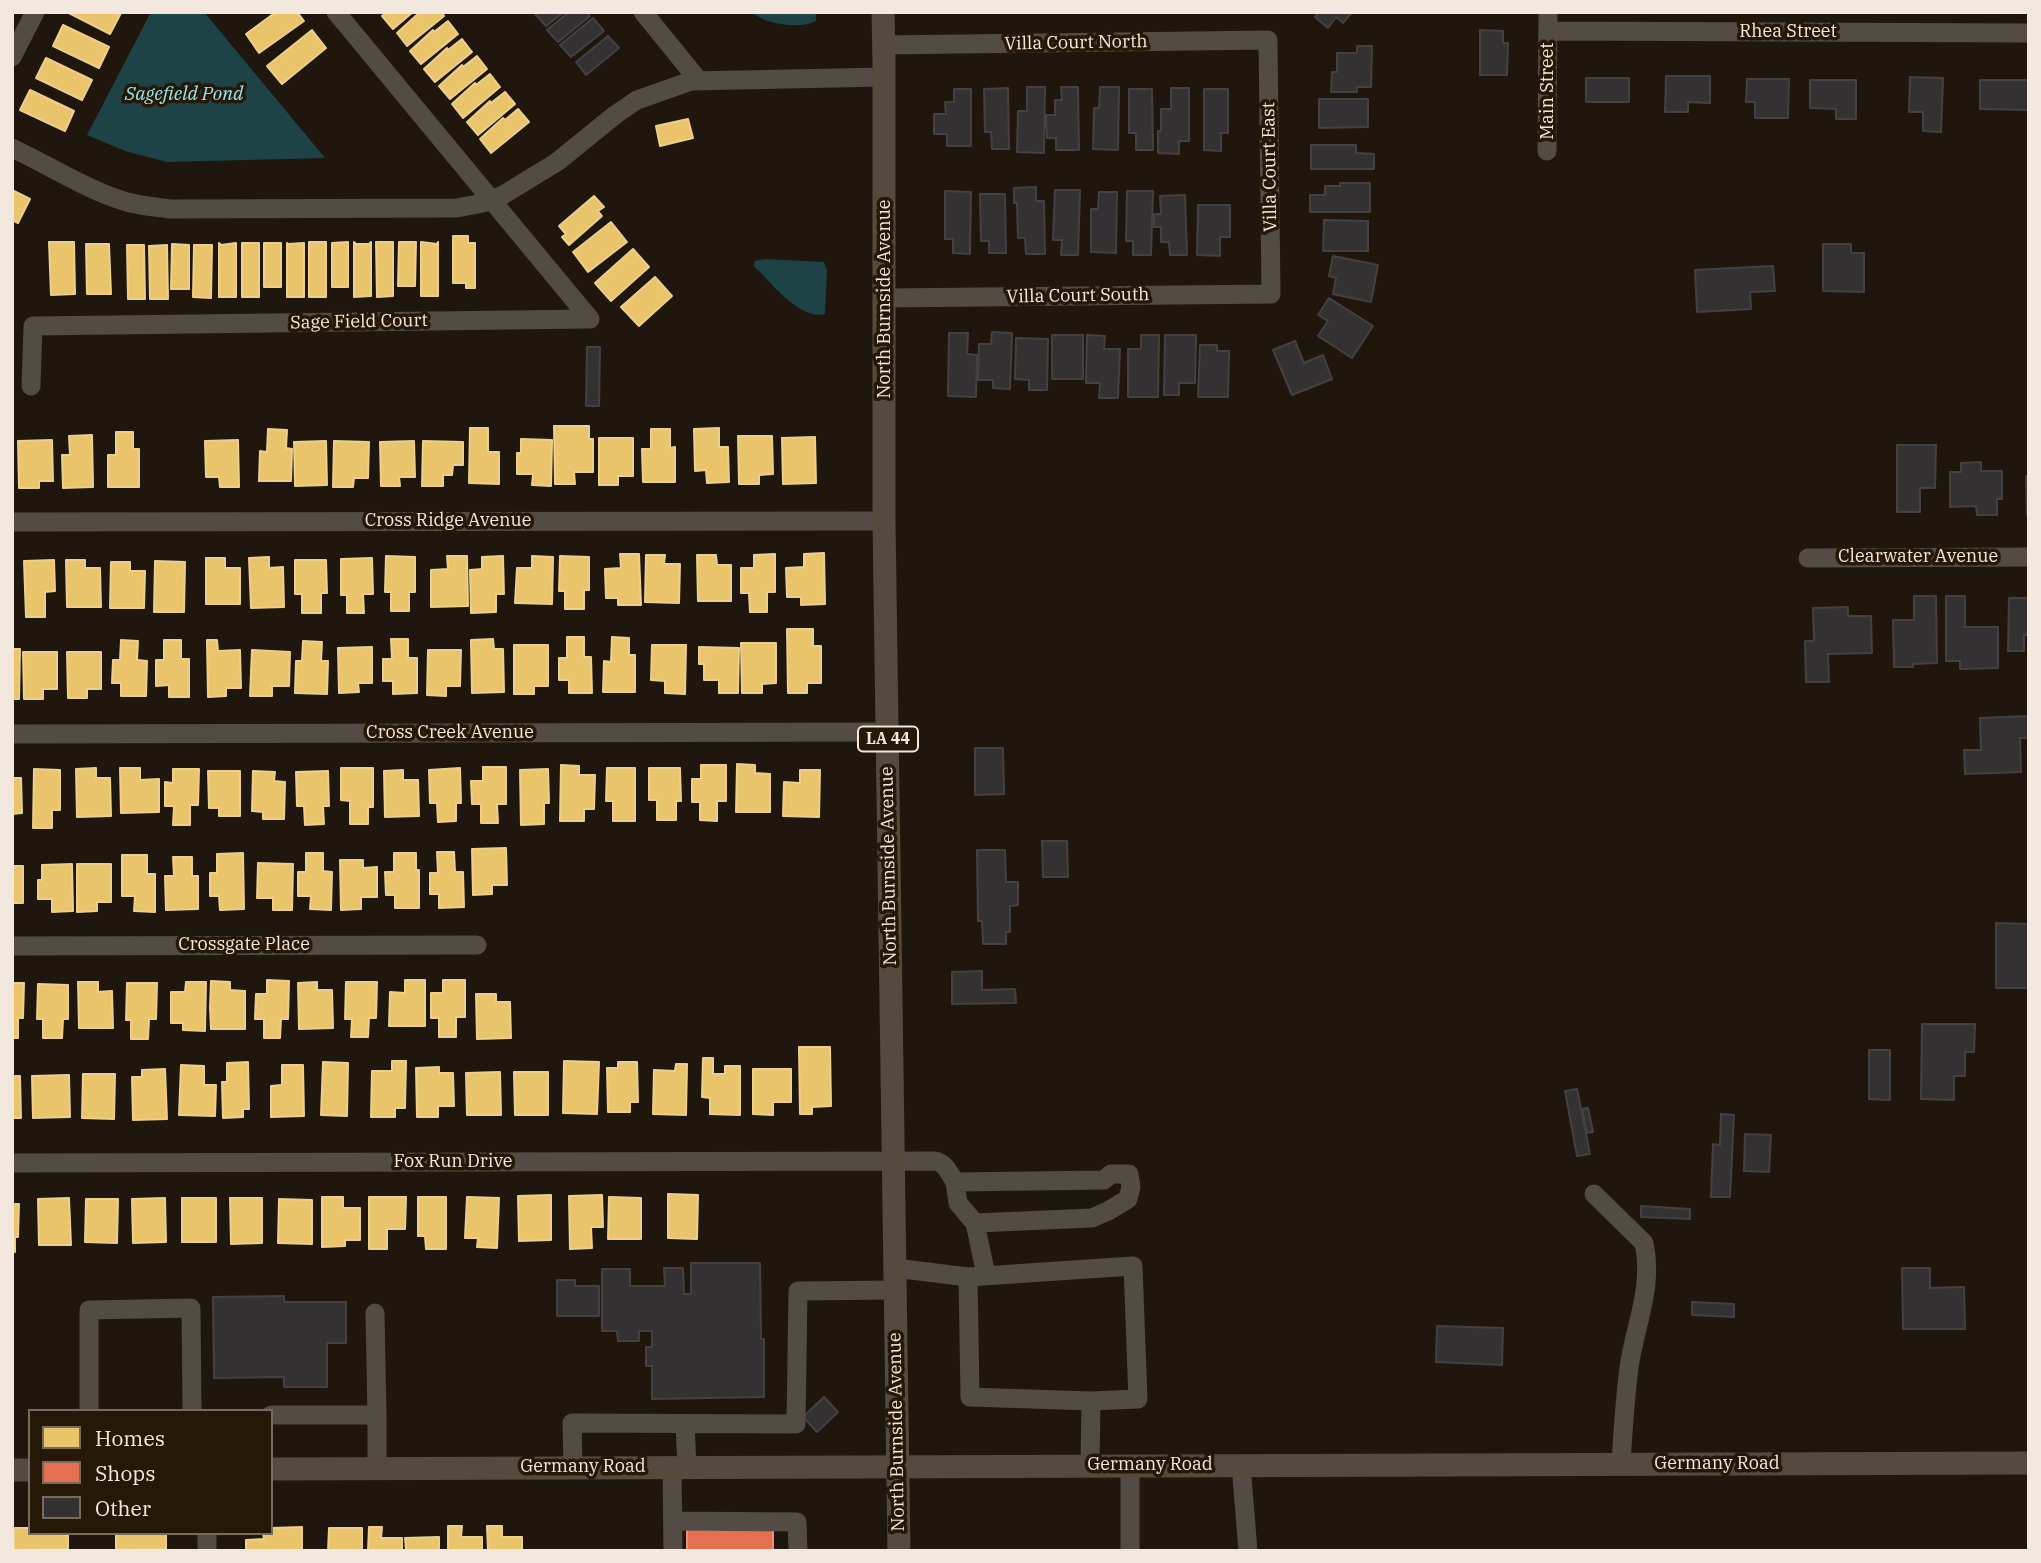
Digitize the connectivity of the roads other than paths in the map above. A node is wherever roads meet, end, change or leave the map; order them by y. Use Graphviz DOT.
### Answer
graph roads {
  1 [pos="35,12"];
  2 [pos="335,12"];
  3 [pos="643,12"];
  4 [pos="883,12"];
  5 [pos="1548,22"];
  6 [pos="2029,33"];
  7 [pos="1268,40"];
  8 [pos="883,45"];
  9 [pos="12,57"];
  10 [pos="884,77"];
  11 [pos="699,81"];
  12 [pos="12,148"];
  13 [pos="1548,151"];
  14 [pos="491,200"];
  15 [pos="1271,294"];
  16 [pos="885,298"];
  17 [pos="31,386"];
  18 [pos="884,521"];
  19 [pos="12,522"];
  20 [pos="2029,557"];
  21 [pos="1808,558"];
  22 [pos="887,732"];
  23 [pos="12,734"];
  24 [pos="477,945"];
  25 [pos="12,946"];
  26 [pos="893,1162"];
  27 [pos="12,1163"];
  28 [pos="955,1182"];
  29 [pos="1594,1194"];
  30 [pos="975,1223"];
  31 [pos="977,1276"];
  32 [pos="895,1279"];
  33 [pos="375,1313"];
  34 [pos="1091,1401"];
  35 [pos="89,1409"];
  36 [pos="192,1409"];
  37 [pos="273,1415"];
  38 [pos="377,1415"];
  39 [pos="685,1424"];
  40 [pos="2029,1463"];
  41 [pos="1621,1464"];
  42 [pos="1090,1465"];
  43 [pos="1130,1465"];
  44 [pos="1241,1465"];
  45 [pos="898,1466"];
  46 [pos="573,1467"];
  47 [pos="680,1467"];
  48 [pos="377,1468"];
  49 [pos="273,1469"];
  50 [pos="673,1521"];
  51 [pos="673,1551"];
  52 [pos="798,1551"];
  53 [pos="899,1551"];
  54 [pos="1130,1551"];
  55 [pos="1248,1551"];
  1 -- 9 [label="street"];
  2 -- 14 [label="street, Sage Field Court"];
  3 -- 11 [label="street"];
  4 -- 8 [label="main road, North Burnside Avenue / LA 44"];
  5 -- 6 [label="street, Rhea Street"];
  5 -- 13 [label="street, Main Street"];
  7 -- 8 [label="street, Villa Court North"];
  7 -- 15 [label="street, Villa Court East"];
  8 -- 10 [label="main road, North Burnside Avenue / LA 44"];
  10 -- 11 [label="street"];
  10 -- 16 [label="main road, North Burnside Avenue / LA 44"];
  11 -- 14 [label="street"];
  12 -- 14 [label="street"];
  14 -- 17 [label="street, Sage Field Court"];
  15 -- 16 [label="street, Villa Court South"];
  16 -- 18 [label="main road, North Burnside Avenue / LA 44"];
  18 -- 19 [label="street, Cross Ridge Avenue"];
  18 -- 22 [label="main road, North Burnside Avenue / LA 44"];
  20 -- 21 [label="street, Clearwater Avenue"];
  22 -- 23 [label="street, Cross Creek Avenue"];
  22 -- 26 [label="main road, North Burnside Avenue / LA 44"];
  24 -- 25 [label="street, Crossgate Place"];
  26 -- 27 [label="street, Fox Run Drive"];
  26 -- 28 [label="street, Fox Run Drive"];
  26 -- 32 [label="main road, North Burnside Avenue / LA 44"];
  28 -- 30 [label="street"];
  28 -- 30 [label="street"];
  29 -- 41 [label="street"];
  30 -- 31 [label="street"];
  31 -- 32 [label="street"];
  31 -- 34 [label="street"];
  31 -- 34 [label="street"];
  32 -- 39 [label="street"];
  32 -- 45 [label="main road, North Burnside Avenue / LA 44"];
  33 -- 38 [label="street"];
  34 -- 42 [label="street"];
  35 -- 36 [label="street"];
  37 -- 38 [label="street"];
  38 -- 48 [label="street"];
  39 -- 46 [label="street"];
  39 -- 47 [label="street"];
  40 -- 41 [label="main road, Germany Road"];
  41 -- 44 [label="main road, Germany Road"];
  42 -- 43 [label="main road, Germany Road"];
  42 -- 45 [label="main road, Germany Road"];
  43 -- 44 [label="main road, Germany Road"];
  43 -- 54 [label="street"];
  44 -- 55 [label="street"];
  45 -- 47 [label="main road, Germany Road"];
  45 -- 53 [label="main road, North Burnside Avenue / LA 44"];
  46 -- 47 [label="main road, Germany Road"];
  46 -- 48 [label="main road, Germany Road"];
  47 -- 50 [label="street"];
  48 -- 49 [label="main road, Germany Road"];
  50 -- 51 [label="street"];
  50 -- 52 [label="street"];
}
